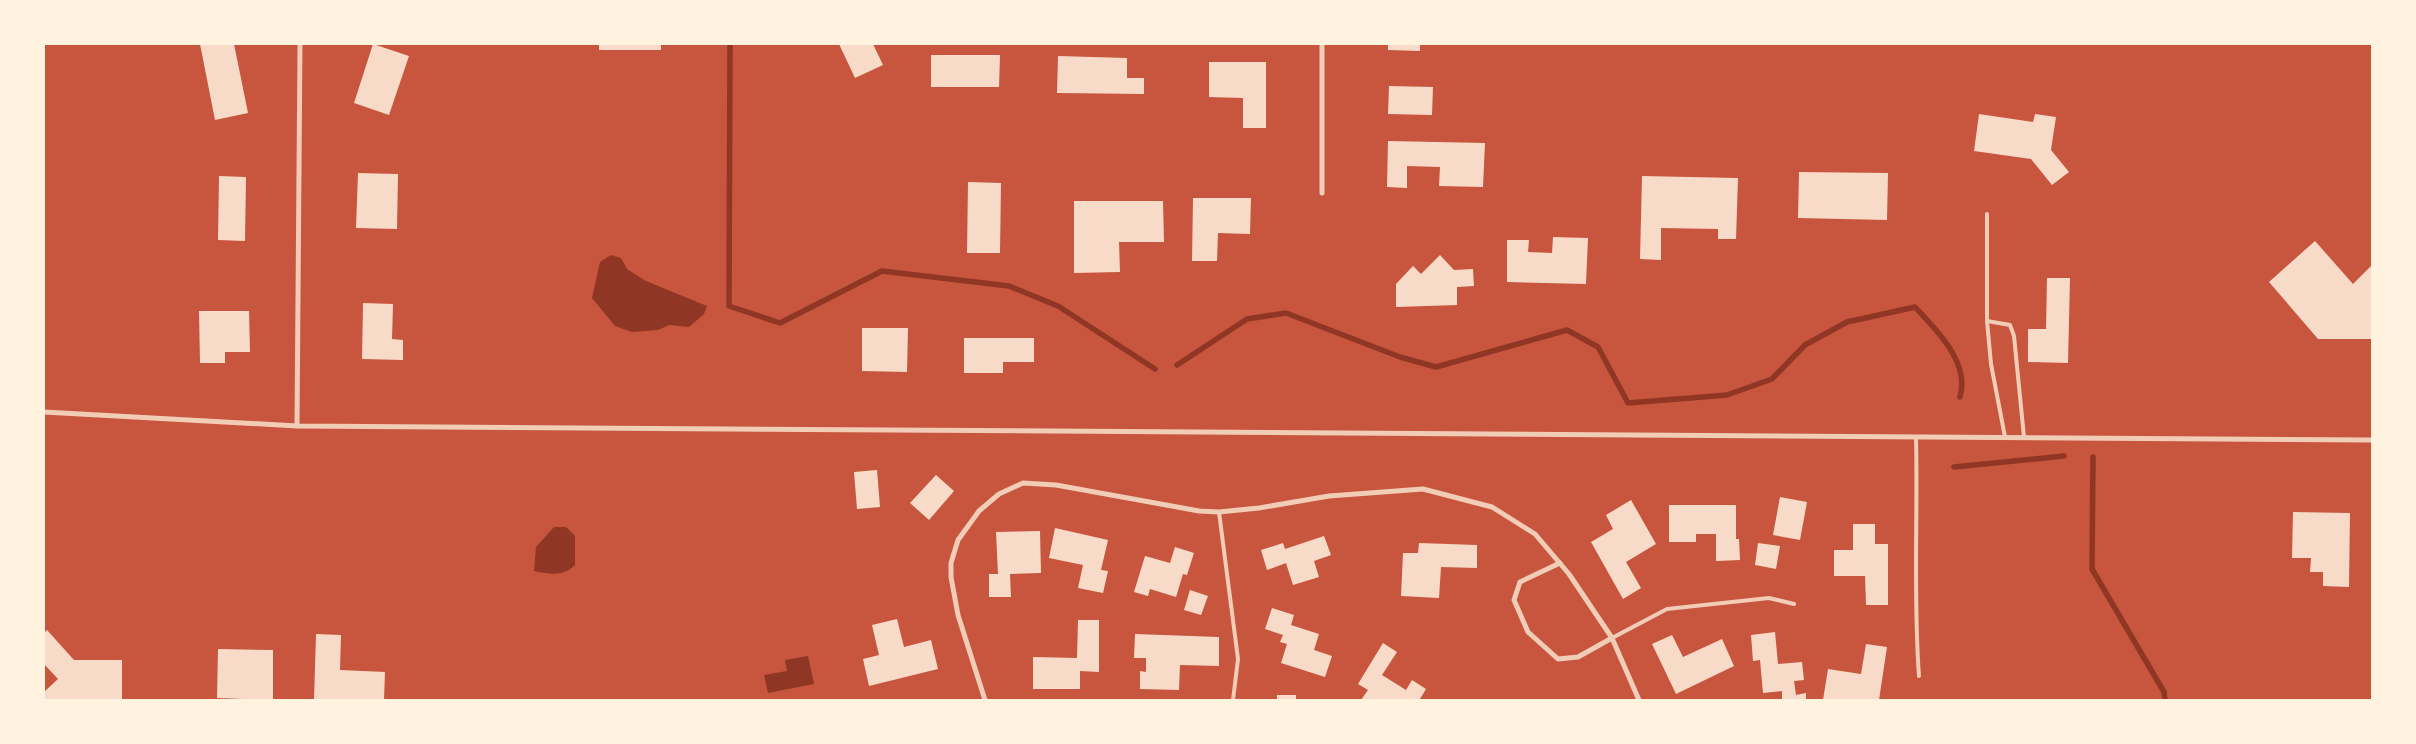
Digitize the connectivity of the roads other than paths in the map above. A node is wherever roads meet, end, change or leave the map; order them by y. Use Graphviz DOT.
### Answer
graph roads {
  1 [pos="300,44"];
  2 [pos="1322,44"];
  3 [pos="1322,193"];
  4 [pos="1987,214"];
  5 [pos="1987,321"];
  6 [pos="44,412"];
  7 [pos="297,426"];
  8 [pos="1916,437"];
  9 [pos="2005,437"];
  10 [pos="2024,437"];
  11 [pos="2372,440"];
  12 [pos="1219,512"];
  13 [pos="1560,563"];
  14 [pos="1794,604"];
  15 [pos="1612,638"];
  16 [pos="1919,676"];
  17 [pos="984,700"];
  18 [pos="1233,700"];
  19 [pos="1639,700"];
  1 -- 7 [label="street"];
  2 -- 3 [label="street"];
  4 -- 5 [label="lane"];
  5 -- 9 [label="lane"];
  5 -- 10 [label="lane"];
  6 -- 7 [label="street"];
  7 -- 8 [label="street"];
  8 -- 9 [label="street"];
  8 -- 16 [label="lane"];
  9 -- 10 [label="street"];
  10 -- 11 [label="street"];
  12 -- 13 [label="street"];
  12 -- 17 [label="street"];
  12 -- 18 [label="lane"];
  13 -- 15 [label="street"];
  13 -- 15 [label="street"];
  14 -- 15 [label="lane"];
  15 -- 19 [label="street"];
}
